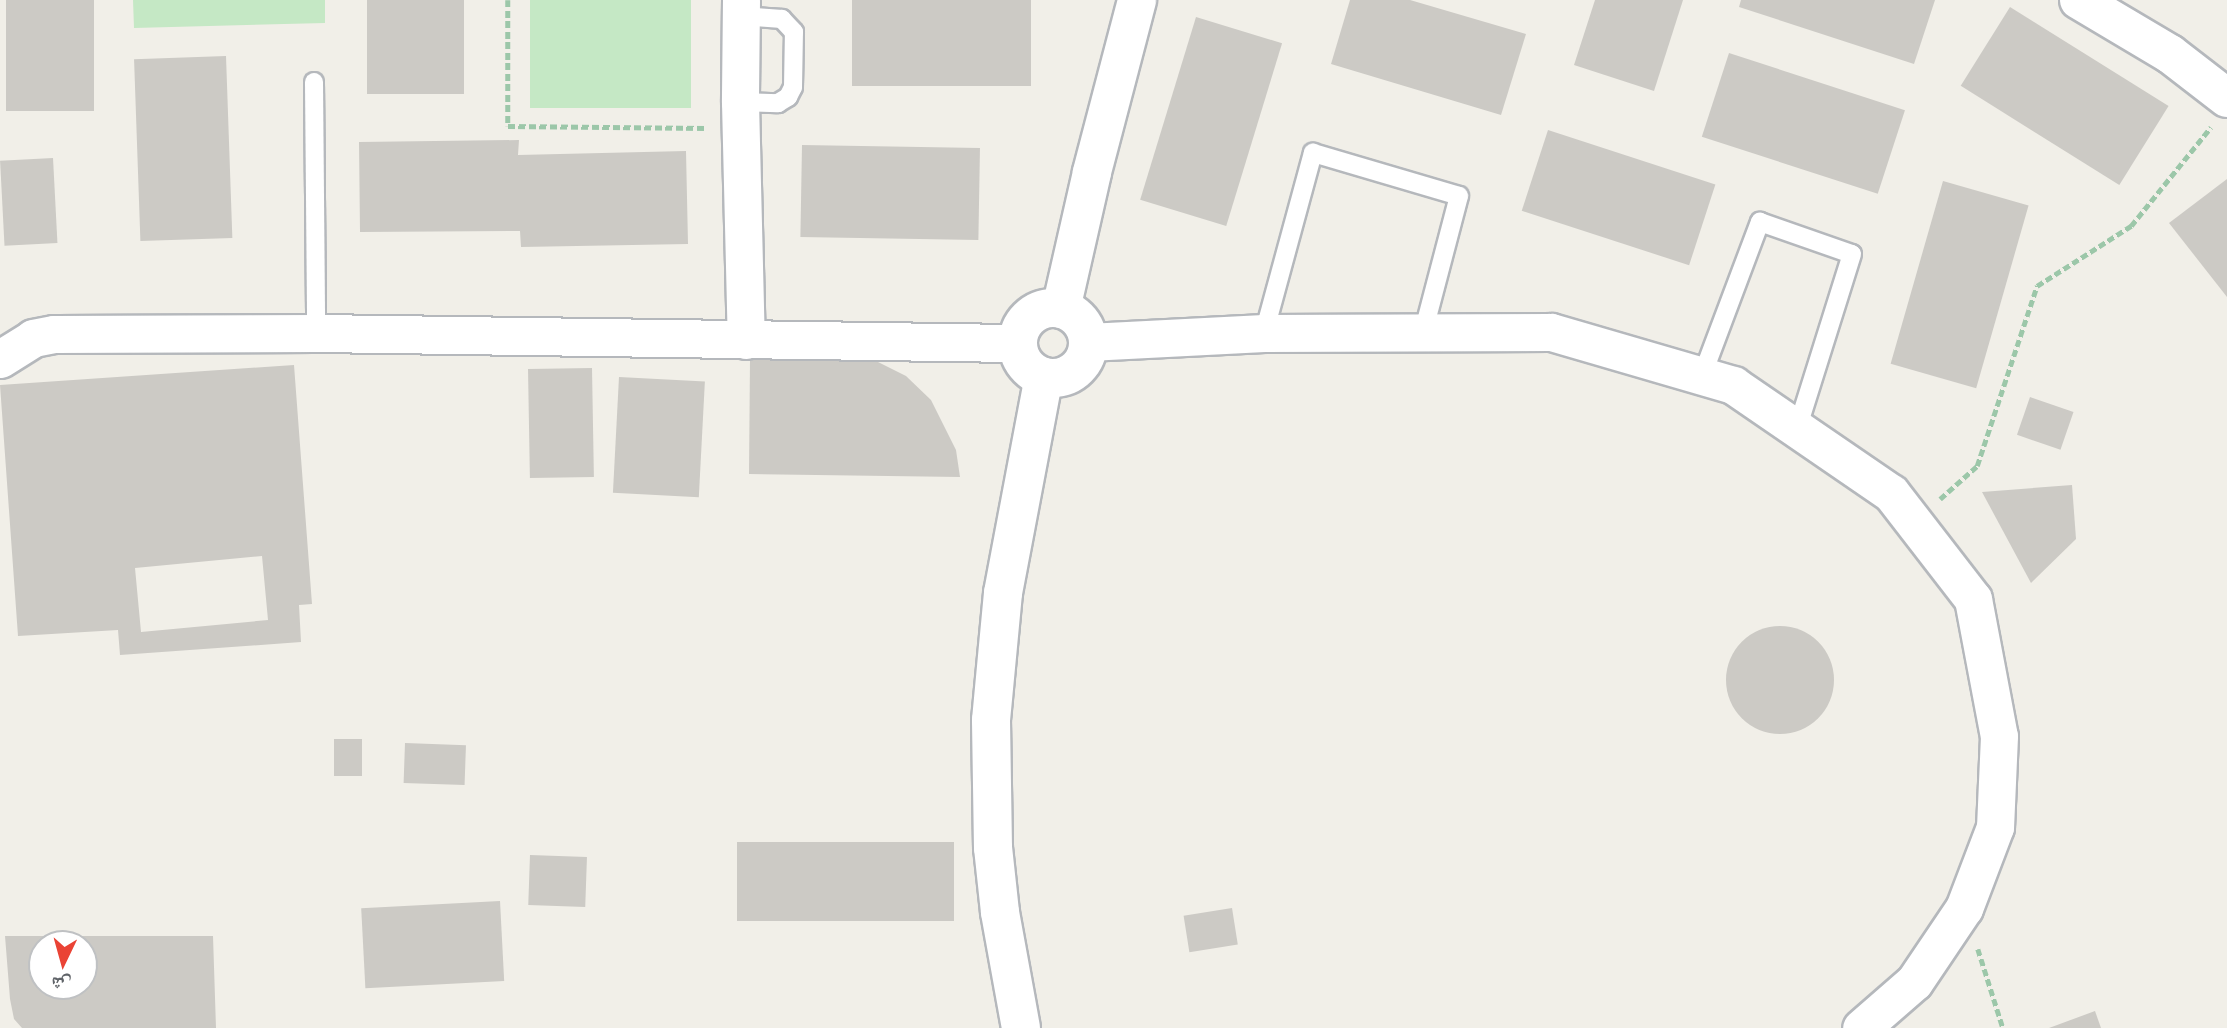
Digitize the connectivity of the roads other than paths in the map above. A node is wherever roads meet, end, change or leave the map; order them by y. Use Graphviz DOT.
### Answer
graph roads {
  1 [pos="1137,0"];
  2 [pos="2079,0"];
  3 [pos="741,8"];
  4 [pos="314,82"];
  5 [pos="2223,108"];
  6 [pos="740,115"];
  7 [pos="1061,309"];
  8 [pos="316,333"];
  9 [pos="1264,333"];
  10 [pos="1423,333"];
  11 [pos="746,340"];
  12 [pos="1088,342"];
  13 [pos="1018,343"];
  14 [pos="0,359"];
  15 [pos="1702,376"];
  16 [pos="1044,377"];
  17 [pos="1797,429"];
  18 [pos="1021,1028"];
  19 [pos="1861,1028"];
  1 -- 7 [label="street"];
  2 -- 5 [label="street"];
  3 -- 6 [label="street"];
  3 -- 6 [label="lane"];
  4 -- 8 [label="lane"];
  6 -- 11 [label="street"];
  7 -- 12 [label="street"];
  7 -- 13 [label="street"];
  8 -- 11 [label="street"];
  8 -- 14 [label="street"];
  9 -- 10 [label="street"];
  9 -- 10 [label="lane"];
  9 -- 12 [label="street"];
  10 -- 15 [label="street"];
  11 -- 13 [label="street"];
  12 -- 16 [label="street"];
  13 -- 16 [label="street"];
  15 -- 17 [label="street"];
  15 -- 17 [label="lane"];
  16 -- 18 [label="street"];
  17 -- 19 [label="street"];
}
